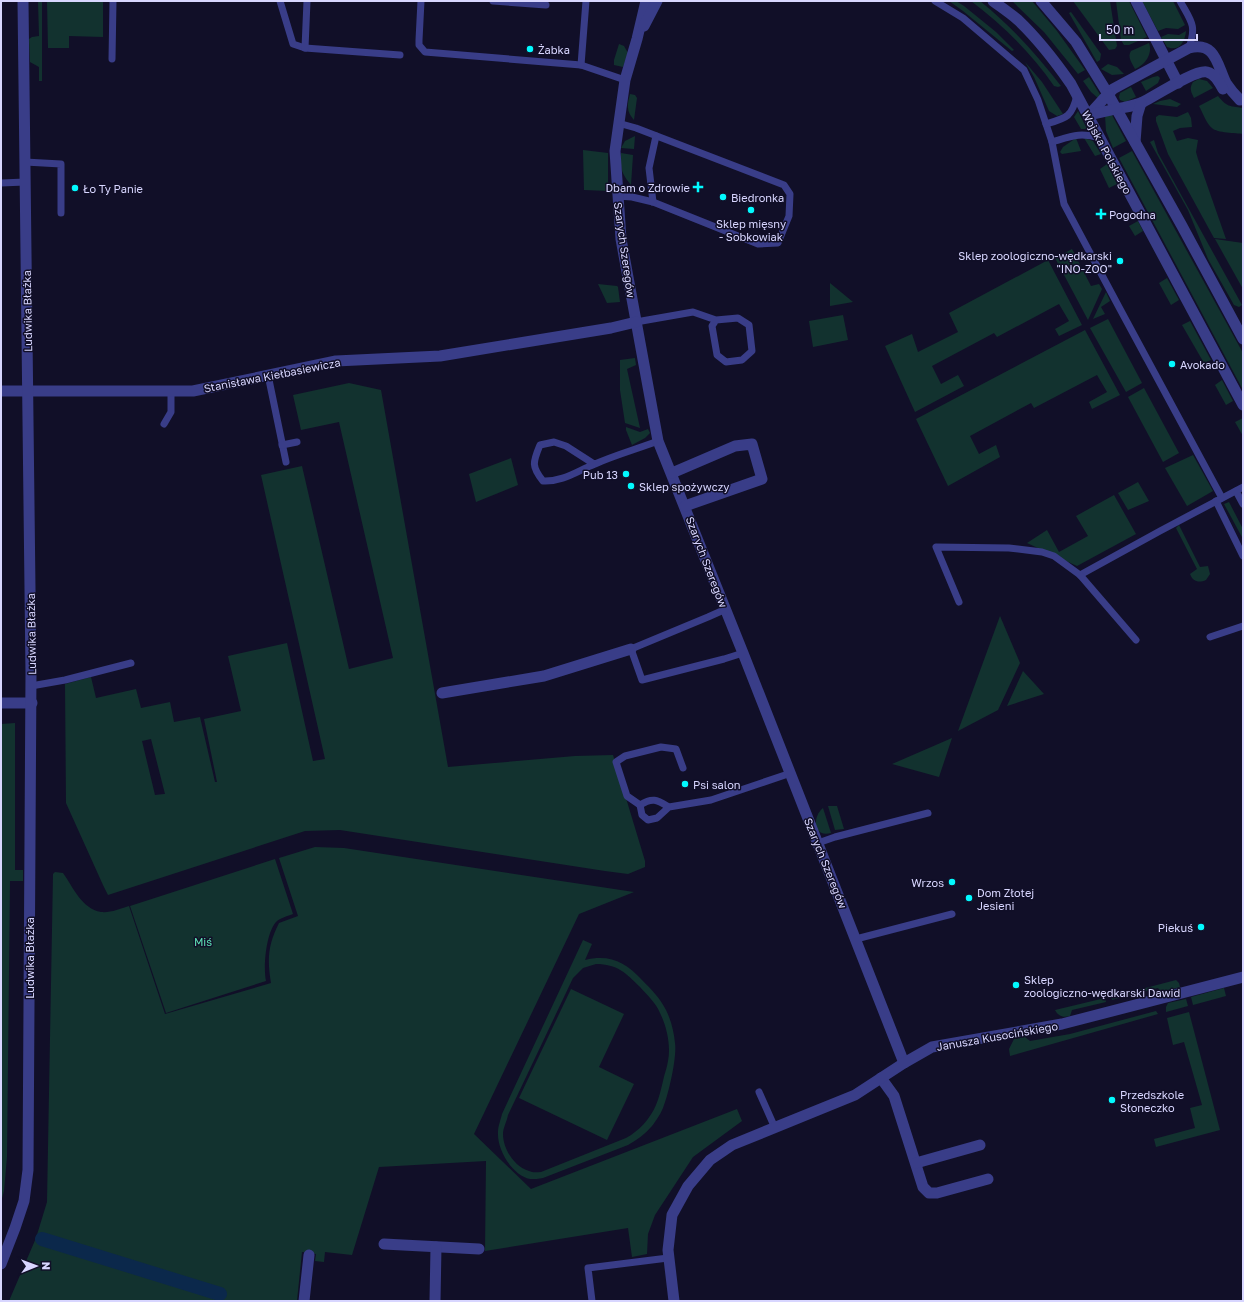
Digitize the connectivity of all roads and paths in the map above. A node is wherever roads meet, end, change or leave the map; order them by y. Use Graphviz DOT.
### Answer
graph roads {
  1 [pos="23,1"];
  2 [pos="113,1"];
  3 [pos="280,1"];
  4 [pos="307,1"];
  5 [pos="421,1"];
  6 [pos="493,1"];
  7 [pos="586,1"];
  8 [pos="646,1"];
  9 [pos="657,1"];
  10 [pos="934,1"];
  11 [pos="993,1"];
  12 [pos="1041,1"];
  13 [pos="1136,1"];
  14 [pos="1180,1"];
  15 [pos="528,2"];
  16 [pos="546,5"];
  17 [pos="637,39"];
  18 [pos="305,48"];
  19 [pos="1189,48"];
  20 [pos="400,55"];
  21 [pos="112,58"];
  22 [pos="1166,61"];
  23 [pos="581,65"];
  24 [pos="625,80"];
  25 [pos="1178,83"];
  26 [pos="1108,94"];
  27 [pos="1077,95"];
  28 [pos="1242,101"];
  29 [pos="1141,103"];
  30 [pos="1116,109"];
  31 [pos="1088,115"];
  32 [pos="618,123"];
  33 [pos="1046,124"];
  34 [pos="656,136"];
  35 [pos="1100,138"];
  36 [pos="1052,142"];
  37 [pos="1135,142"];
  38 [pos="25,162"];
  39 [pos="25,182"];
  40 [pos="1,183"];
  41 [pos="617,196"];
  42 [pos="653,202"];
  43 [pos="62,213"];
  44 [pos="716,320"];
  45 [pos="636,322"];
  46 [pos="1243,339"];
  47 [pos="268,375"];
  48 [pos="27,390"];
  49 [pos="1,391"];
  50 [pos="171,391"];
  51 [pos="1243,405"];
  52 [pos="164,424"];
  53 [pos="658,441"];
  54 [pos="297,442"];
  55 [pos="282,445"];
  56 [pos="286,462"];
  57 [pos="594,464"];
  58 [pos="672,474"];
  59 [pos="1243,487"];
  60 [pos="1236,491"];
  61 [pos="1219,500"];
  62 [pos="1243,504"];
  63 [pos="685,506"];
  64 [pos="1243,556"];
  65 [pos="1080,575"];
  66 [pos="959,602"];
  67 [pos="726,609"];
  68 [pos="1243,626"];
  69 [pos="1210,637"];
  70 [pos="1136,640"];
  71 [pos="631,649"];
  72 [pos="743,652"];
  73 [pos="131,663"];
  74 [pos="32,686"];
  75 [pos="442,693"];
  76 [pos="1,703"];
  77 [pos="32,703"];
  78 [pos="683,768"];
  79 [pos="790,773"];
  80 [pos="640,805"];
  81 [pos="669,807"];
  82 [pos="928,813"];
  83 [pos="818,843"];
  84 [pos="952,914"];
  85 [pos="856,939"];
  86 [pos="1243,977"];
  87 [pos="904,1063"];
  88 [pos="881,1078"];
  89 [pos="759,1092"];
  90 [pos="775,1128"];
  91 [pos="980,1145"];
  92 [pos="916,1162"];
  93 [pos="988,1180"];
  94 [pos="384,1244"];
  95 [pos="436,1247"];
  96 [pos="479,1249"];
  97 [pos="309,1255"];
  98 [pos="668,1258"];
  99 [pos="1,1264"];
  100 [pos="304,1301"];
  101 [pos="435,1301"];
  102 [pos="592,1301"];
  103 [pos="674,1301"];
  1 -- 38 [label="street, Ludwika Błażka"];
  2 -- 21 [label="lane"];
  3 -- 18 [label="lane"];
  4 -- 18 [label="lane"];
  5 -- 23 [label="lane"];
  6 -- 15 [label="lane"];
  7 -- 23 [label="lane"];
  8 -- 17 [label="street, Szarych Szeregów"];
  9 -- 17 [label="street, Szarych Szeregów"];
  10 -- 33 [label="lane"];
  11 -- 27 [label="street, Wojska Polskiego"];
  12 -- 26 [label="street"];
  13 -- 22 [label="street"];
  14 -- 19 [label="lane"];
  15 -- 16 [label="lane"];
  17 -- 24 [label="street, Szarych Szeregów"];
  18 -- 20 [label="lane"];
  19 -- 22 [label="street"];
  19 -- 28 [label="street"];
  22 -- 25 [label="street"];
  22 -- 26 [label="street"];
  23 -- 24 [label="lane"];
  24 -- 32 [label="street, Szarych Szeregów"];
  25 -- 28 [label="street"];
  25 -- 29 [label="street"];
  26 -- 30 [label="street"];
  26 -- 31 [label="street"];
  27 -- 31 [label="street, Wojska Polskiego"];
  27 -- 33 [label="lane"];
  29 -- 30 [label="street"];
  29 -- 37 [label="street"];
  30 -- 31 [label="street"];
  30 -- 37 [label="street"];
  31 -- 35 [label="street, Wojska Polskiego"];
  32 -- 34 [label="lane"];
  32 -- 41 [label="street, Szarych Szeregów"];
  33 -- 36 [label="lane"];
  34 -- 42 [label="lane"];
  34 -- 42 [label="lane"];
  35 -- 36 [label="lane"];
  35 -- 51 [label="street, Wojska Polskiego"];
  36 -- 61 [label="lane"];
  37 -- 46 [label="street"];
  38 -- 39 [label="street, Ludwika Błażka"];
  38 -- 43 [label="lane"];
  39 -- 40 [label="lane"];
  39 -- 48 [label="street, Ludwika Błażka"];
  41 -- 42 [label="lane"];
  41 -- 45 [label="street, Szarych Szeregów"];
  44 -- 44 [label="lane"];
  44 -- 45 [label="lane"];
  45 -- 47 [label="street, Stanisława Kiełbasiewicza"];
  45 -- 53 [label="street, Szarych Szeregów"];
  47 -- 50 [label="street, Stanisława Kiełbasiewicza"];
  47 -- 55 [label="lane"];
  48 -- 49 [label="street, Stanisława Kiełbasiewicza"];
  48 -- 50 [label="street, Stanisława Kiełbasiewicza"];
  48 -- 74 [label="street, Ludwika Błażka"];
  50 -- 52 [label="lane"];
  53 -- 57 [label="lane"];
  53 -- 58 [label="street, Szarych Szeregów"];
  54 -- 55 [label="lane"];
  55 -- 56 [label="lane"];
  57 -- 57 [label="lane"];
  58 -- 63 [label="street, Szarych Szeregów"];
  58 -- 63 [label="street"];
  59 -- 60 [label="lane"];
  60 -- 61 [label="lane"];
  60 -- 62 [label="lane"];
  61 -- 64 [label="lane"];
  61 -- 65 [label="lane"];
  63 -- 67 [label="street, Szarych Szeregów"];
  65 -- 66 [label="lane"];
  65 -- 70 [label="lane"];
  67 -- 71 [label="lane"];
  67 -- 72 [label="street, Szarych Szeregów"];
  68 -- 69 [label="lane"];
  71 -- 72 [label="lane"];
  71 -- 75 [label="street"];
  72 -- 79 [label="street, Szarych Szeregów"];
  73 -- 74 [label="lane"];
  74 -- 77 [label="street, Ludwika Błażka"];
  76 -- 77 [label="street"];
  77 -- 99 [label="street, Ludwika Błażka"];
  78 -- 80 [label="lane"];
  79 -- 81 [label="lane"];
  79 -- 83 [label="street, Szarych Szeregów"];
  80 -- 81 [label="lane"];
  80 -- 81 [label="lane"];
  82 -- 83 [label="lane"];
  83 -- 85 [label="street, Szarych Szeregów"];
  84 -- 85 [label="lane"];
  85 -- 87 [label="street, Szarych Szeregów"];
  86 -- 87 [label="street, Janusza Kusocińskiego"];
  87 -- 88 [label="street, Janusza Kusocińskiego"];
  88 -- 90 [label="street, Janusza Kusocińskiego"];
  88 -- 92 [label="street"];
  89 -- 90 [label="lane"];
  90 -- 98 [label="street, Janusza Kusocińskiego"];
  91 -- 92 [label="street"];
  92 -- 93 [label="street"];
  94 -- 95 [label="street"];
  95 -- 96 [label="street"];
  95 -- 101 [label="street"];
  97 -- 100 [label="street"];
  98 -- 102 [label="lane"];
  98 -- 103 [label="street, Janusza Kusocińskiego"];
}
